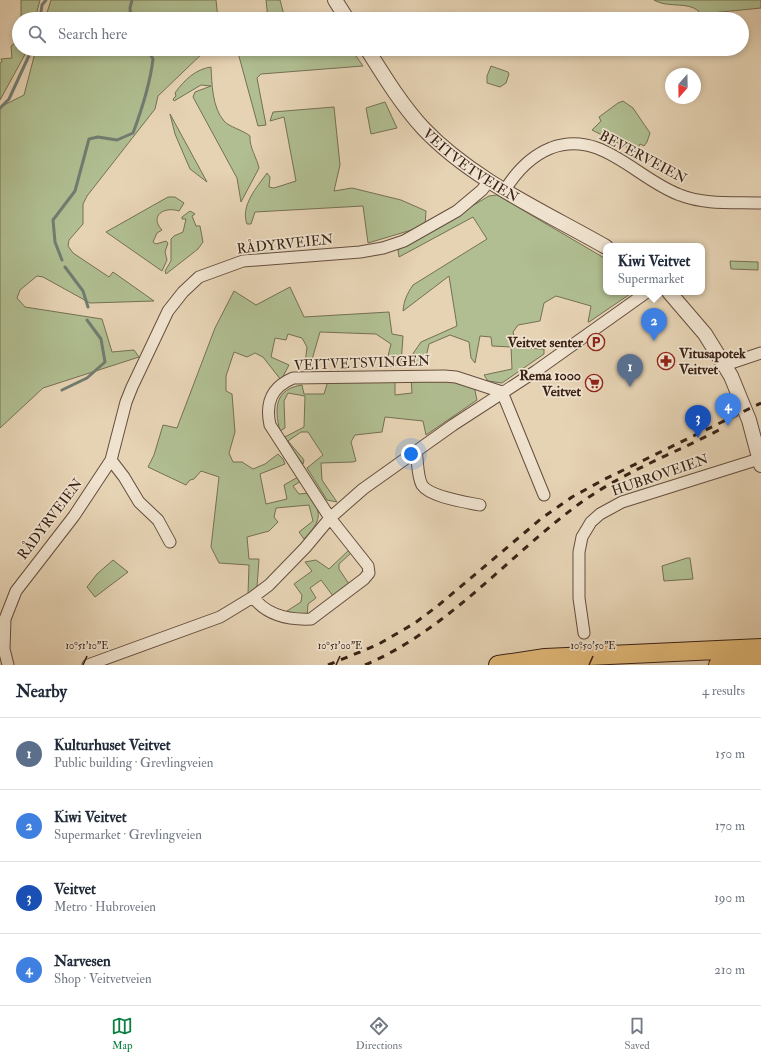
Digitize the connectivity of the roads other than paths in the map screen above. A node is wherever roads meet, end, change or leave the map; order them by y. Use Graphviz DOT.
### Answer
graph roads {
  1 [pos="334,0"];
  2 [pos="342,12"];
  3 [pos="372,56"];
  4 [pos="489,181"];
  5 [pos="505,190"];
  6 [pos="761,202"];
  7 [pos="603,245"];
  8 [pos="643,295"];
  9 [pos="672,295"];
  10 [pos="761,353"];
  11 [pos="725,365"];
  12 [pos="502,392"];
  13 [pos="416,451"];
  14 [pos="111,460"];
  15 [pos="760,462"];
  16 [pos="544,495"];
  17 [pos="480,505"];
  18 [pos="330,518"];
  19 [pos="170,542"];
  20 [pos="253,597"];
  21 [pos="584,633"];
  22 [pos="761,651"];
  23 [pos="8,665"];
  24 [pos="88,665"];
  25 [pos="498,665"];
  26 [pos="718,665"];
  1 -- 2 [label="street"];
  3 -- 4 [label="street, VEITVETVEIEN"];
  4 -- 5 [label="street, VEITVETVEIEN"];
  4 -- 14 [label="street, RÅDYRVEIEN"];
  5 -- 6 [label="street, BEVERVEIEN"];
  5 -- 7 [label="street, VEITVETVEIEN"];
  8 -- 12 [label="street"];
  9 -- 11 [label="street"];
  10 -- 11 [label="street"];
  11 -- 15 [label="street"];
  12 -- 13 [label="street"];
  12 -- 16 [label="street"];
  12 -- 18 [label="street, VEITVETSVINGEN"];
  13 -- 17 [label="street"];
  13 -- 18 [label="street"];
  14 -- 19 [label="street"];
  14 -- 23 [label="street, RÅDYRVEIEN"];
  15 -- 21 [label="street, HUBROVEIEN"];
  18 -- 20 [label="street"];
  18 -- 20 [label="street, VEITVETSVINGEN"];
  20 -- 24 [label="street"];
  22 -- 25 [label="highway"];
  22 -- 26 [label="highway"];
}
